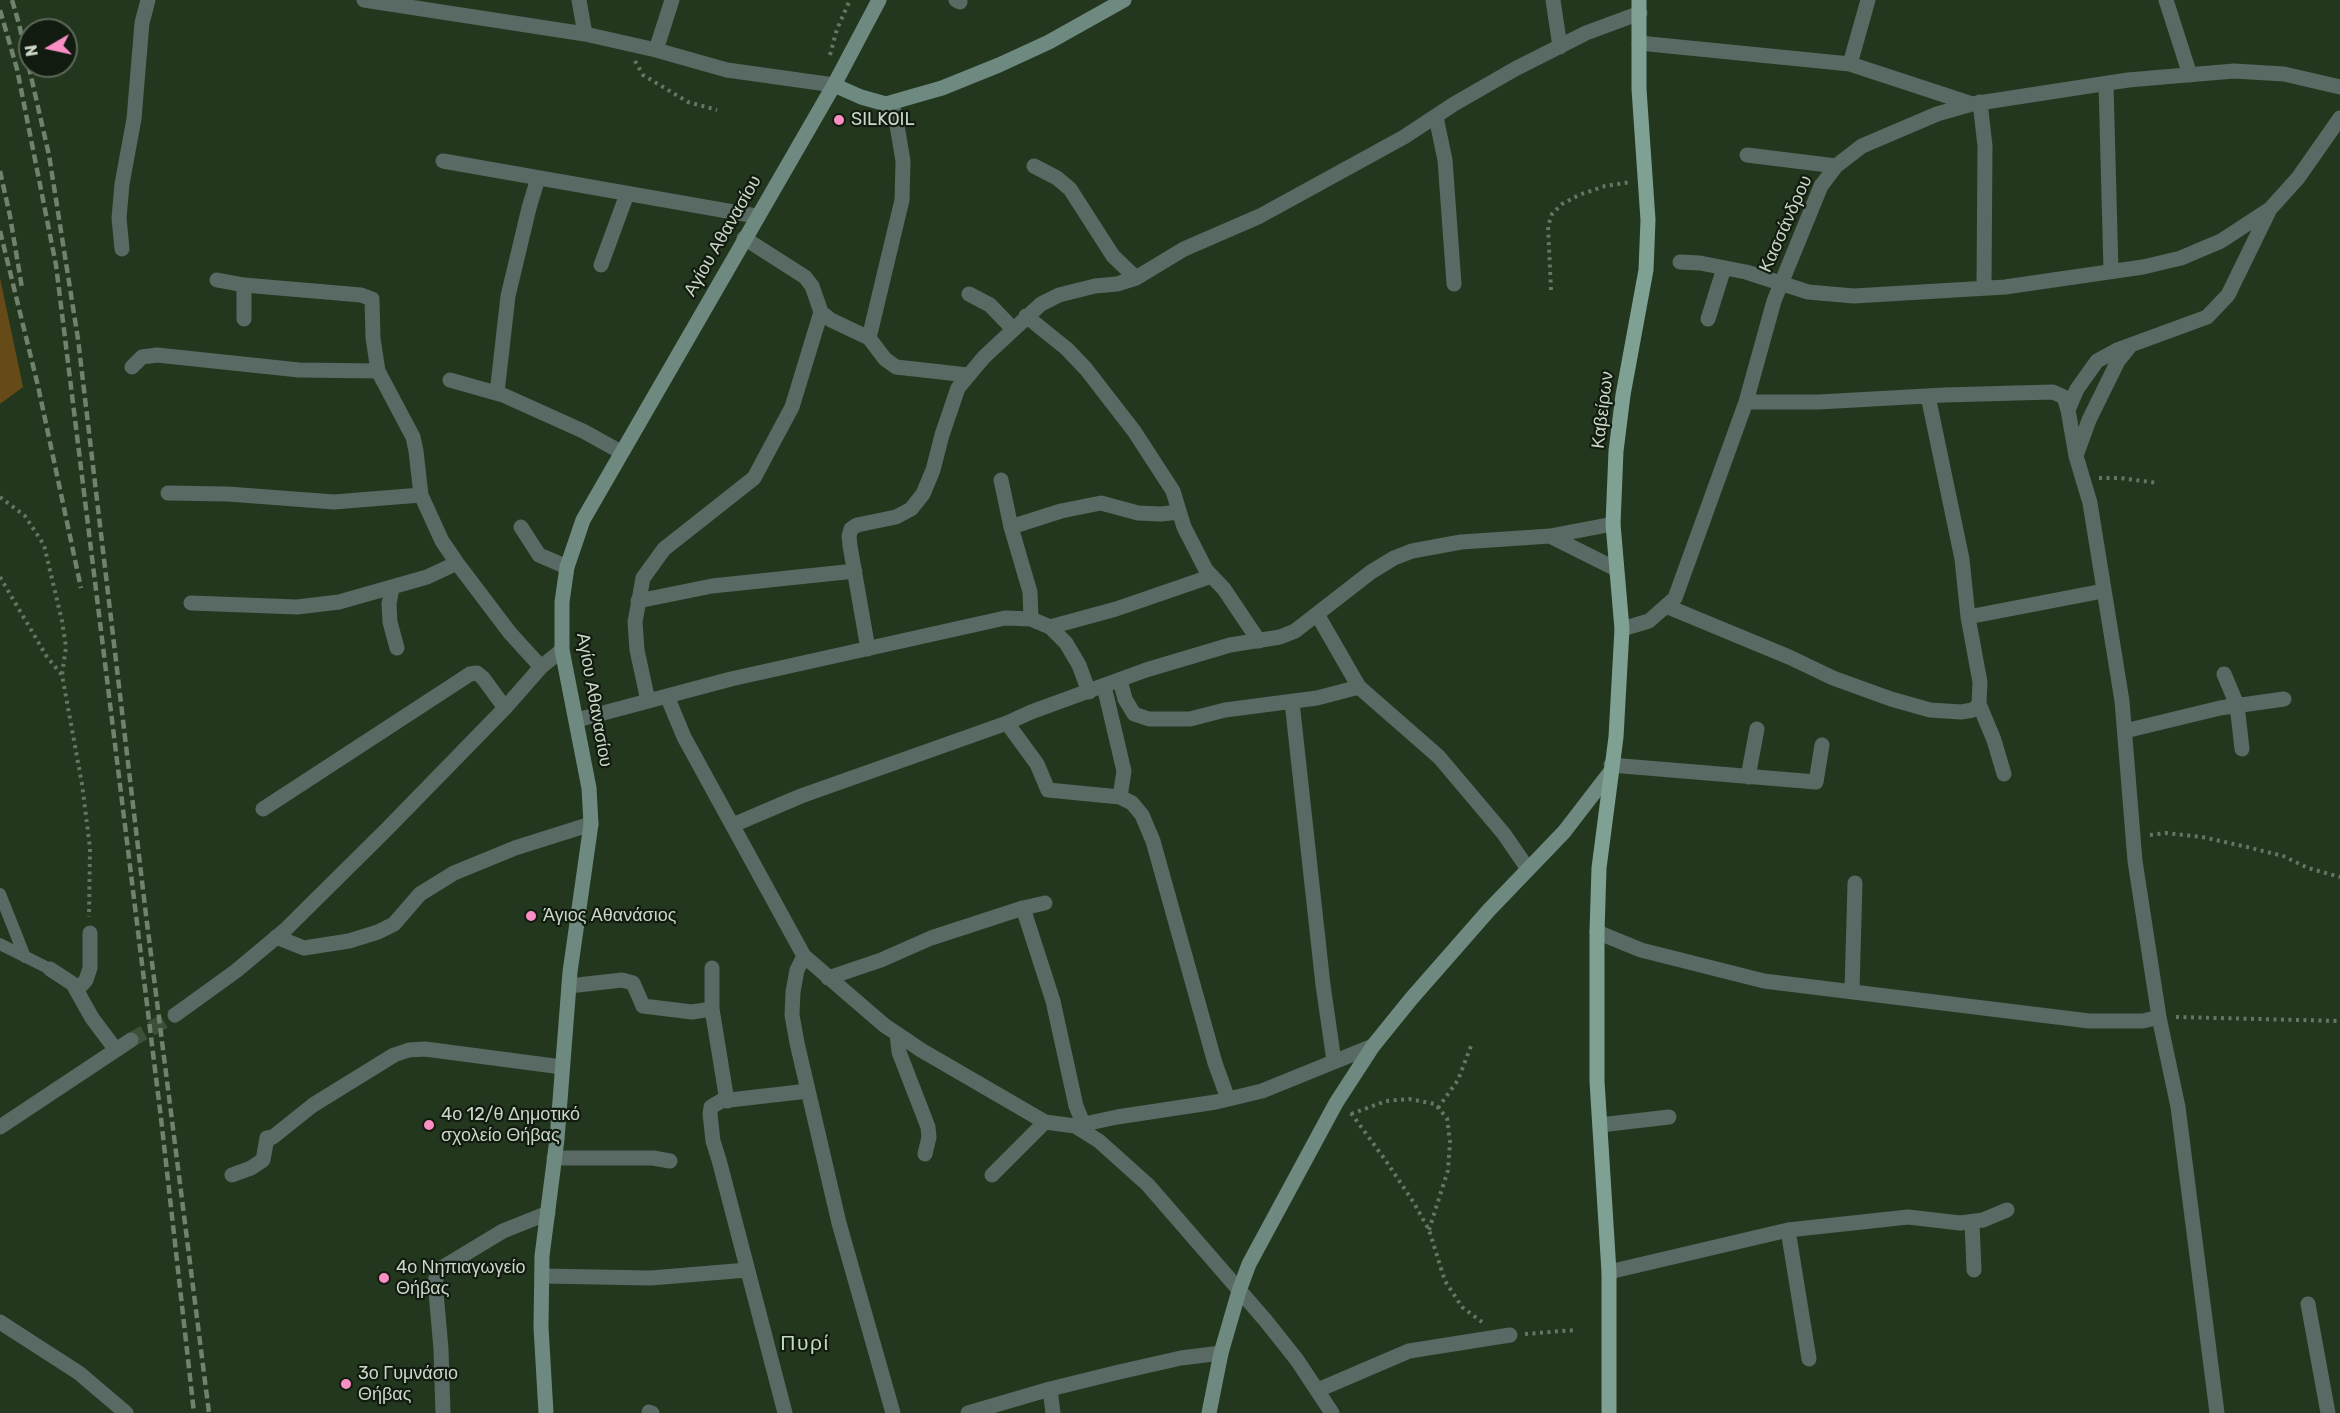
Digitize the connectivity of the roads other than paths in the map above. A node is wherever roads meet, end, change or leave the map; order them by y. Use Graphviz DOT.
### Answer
graph roads {
  1 [pos="147,0"];
  2 [pos="364,0"];
  3 [pos="579,0"];
  4 [pos="672,0"];
  5 [pos="879,0"];
  6 [pos="1124,0"];
  7 [pos="1552,0"];
  8 [pos="1868,0"];
  9 [pos="2166,0"];
  10 [pos="1640,6"];
  11 [pos="585,34"];
  12 [pos="1639,43"];
  13 [pos="1560,47"];
  14 [pos="656,50"];
  15 [pos="1850,64"];
  16 [pos="2190,75"];
  17 [pos="2106,84"];
  18 [pos="834,85"];
  19 [pos="2340,87"];
  20 [pos="1976,103"];
  21 [pos="886,104"];
  22 [pos="1436,117"];
  23 [pos="2340,118"];
  24 [pos="1747,155"];
  25 [pos="443,161"];
  26 [pos="1034,166"];
  27 [pos="1836,166"];
  28 [pos="538,178"];
  29 [pos="627,194"];
  30 [pos="2270,209"];
  31 [pos="756,216"];
  32 [pos="744,238"];
  33 [pos="122,249"];
  34 [pos="1680,262"];
  35 [pos="601,265"];
  36 [pos="1724,268"];
  37 [pos="2111,271"];
  38 [pos="1136,278"];
  39 [pos="217,280"];
  40 [pos="1782,282"];
  41 [pos="1454,284"];
  42 [pos="244,285"];
  43 [pos="1984,288"];
  44 [pos="969,294"];
  45 [pos="821,312"];
  46 [pos="1026,316"];
  47 [pos="244,319"];
  48 [pos="1708,319"];
  49 [pos="1013,329"];
  50 [pos="869,338"];
  51 [pos="2132,344"];
  52 [pos="132,367"];
  53 [pos="378,371"];
  54 [pos="968,375"];
  55 [pos="450,380"];
  56 [pos="497,393"];
  57 [pos="1928,396"];
  58 [pos="1746,402"];
  59 [pos="2068,410"];
  60 [pos="621,452"];
  61 [pos="2076,456"];
  62 [pos="1001,480"];
  63 [pos="168,493"];
  64 [pos="421,495"];
  65 [pos="1179,512"];
  66 [pos="1613,524"];
  67 [pos="521,527"];
  68 [pos="1011,527"];
  69 [pos="1550,536"];
  70 [pos="457,563"];
  71 [pos="567,567"];
  72 [pos="1616,569"];
  73 [pos="855,571"];
  74 [pos="1212,576"];
  75 [pos="392,588"];
  76 [pos="2103,591"];
  77 [pos="638,601"];
  78 [pos="191,603"];
  79 [pos="1666,606"];
  80 [pos="1317,614"];
  81 [pos="1968,617"];
  82 [pos="1031,619"];
  83 [pos="1050,627"];
  84 [pos="1622,629"];
  85 [pos="1258,641"];
  86 [pos="397,648"];
  87 [pos="868,649"];
  88 [pos="562,650"];
  89 [pos="541,667"];
  90 [pos="2224,674"];
  91 [pos="1120,680"];
  92 [pos="1104,686"];
  93 [pos="1359,687"];
  94 [pos="1089,692"];
  95 [pos="667,696"];
  96 [pos="2284,699"];
  97 [pos="648,701"];
  98 [pos="1292,702"];
  99 [pos="1979,704"];
  100 [pos="2237,705"];
  101 [pos="505,708"];
  102 [pos="577,720"];
  103 [pos="1007,723"];
  104 [pos="1756,729"];
  105 [pos="2125,731"];
  106 [pos="1822,745"];
  107 [pos="2242,749"];
  108 [pos="1611,768"];
  109 [pos="2004,774"];
  110 [pos="1749,777"];
  111 [pos="1120,797"];
  112 [pos="263,809"];
  113 [pos="591,824"];
  114 [pos="733,825"];
  115 [pos="1528,869"];
  116 [pos="1855,883"];
  117 [pos="0,894"];
  118 [pos="1045,903"];
  119 [pos="1023,908"];
  120 [pos="1597,932"];
  121 [pos="90,933"];
  122 [pos="276,937"];
  123 [pos="0,945"];
  124 [pos="804,956"];
  125 [pos="25,957"];
  126 [pos="712,968"];
  127 [pos="50,969"];
  128 [pos="828,978"];
  129 [pos="569,986"];
  130 [pos="77,990"];
  131 [pos="1852,990"];
  132 [pos="712,1009"];
  133 [pos="175,1015"];
  134 [pos="2159,1017"];
  135 [pos="897,1034"];
  136 [pos="131,1040"];
  137 [pos="1372,1046"];
  138 [pos="116,1050"];
  139 [pos="1334,1061"];
  140 [pos="562,1067"];
  141 [pos="807,1091"];
  142 [pos="1228,1099"];
  143 [pos="727,1101"];
  144 [pos="1669,1117"];
  145 [pos="1045,1122"];
  146 [pos="1079,1125"];
  147 [pos="1600,1125"];
  148 [pos="0,1127"];
  149 [pos="925,1154"];
  150 [pos="554,1158"];
  151 [pos="670,1161"];
  152 [pos="232,1175"];
  153 [pos="992,1175"];
  154 [pos="2007,1210"];
  155 [pos="548,1213"];
  156 [pos="1971,1222"];
  157 [pos="1788,1230"];
  158 [pos="747,1270"];
  159 [pos="1974,1270"];
  160 [pos="1609,1272"];
  161 [pos="542,1276"];
  162 [pos="1239,1291"];
  163 [pos="2308,1304"];
  164 [pos="0,1322"];
  165 [pos="1510,1335"];
  166 [pos="1221,1353"];
  167 [pos="1809,1359"];
  168 [pos="1050,1389"];
  169 [pos="1318,1390"];
  170 [pos="126,1413"];
  171 [pos="443,1413"];
  172 [pos="546,1413"];
  173 [pos="785,1413"];
  174 [pos="893,1413"];
  175 [pos="968,1413"];
  176 [pos="1053,1413"];
  177 [pos="1209,1413"];
  178 [pos="1332,1413"];
  179 [pos="1609,1413"];
  180 [pos="2217,1413"];
  181 [pos="2328,1413"];
  1 -- 33 [label="street"];
  2 -- 11 [label="street"];
  3 -- 11 [label="street"];
  4 -- 14 [label="street"];
  5 -- 18 [label="main road, Αγίου Αθανασίου"];
  6 -- 21 [label="main road"];
  7 -- 13 [label="street"];
  8 -- 15 [label="street"];
  9 -- 16 [label="street"];
  10 -- 12 [label="main road, Καβείρων"];
  10 -- 13 [label="street"];
  11 -- 14 [label="street"];
  12 -- 15 [label="street"];
  12 -- 66 [label="main road, Καβείρων"];
  13 -- 22 [label="street"];
  14 -- 18 [label="street"];
  15 -- 20 [label="street"];
  16 -- 17 [label="street, Κασσάνδρου"];
  16 -- 19 [label="street, Κασσάνδρου"];
  17 -- 20 [label="street, Κασσάνδρου"];
  17 -- 37 [label="street"];
  18 -- 21 [label="main road"];
  18 -- 31 [label="main road, Αγίου Αθανασίου"];
  20 -- 27 [label="street, Κασσάνδρου"];
  20 -- 43 [label="street"];
  21 -- 50 [label="street"];
  22 -- 38 [label="street"];
  22 -- 41 [label="street"];
  23 -- 30 [label="street"];
  24 -- 27 [label="street"];
  25 -- 28 [label="street"];
  26 -- 38 [label="street"];
  27 -- 40 [label="street, Κασσάνδρου"];
  28 -- 29 [label="street"];
  28 -- 56 [label="street"];
  29 -- 31 [label="street"];
  29 -- 35 [label="street"];
  30 -- 37 [label="street"];
  30 -- 51 [label="street"];
  31 -- 32 [label="main road, Αγίου Αθανασίου"];
  32 -- 45 [label="street"];
  32 -- 60 [label="main road, Αγίου Αθανασίου"];
  34 -- 36 [label="street"];
  36 -- 40 [label="street"];
  36 -- 48 [label="street"];
  37 -- 43 [label="street"];
  38 -- 46 [label="street"];
  39 -- 42 [label="street"];
  40 -- 43 [label="street"];
  40 -- 58 [label="street, Κασσάνδρου"];
  42 -- 47 [label="street"];
  42 -- 53 [label="street"];
  44 -- 49 [label="street"];
  45 -- 50 [label="street"];
  45 -- 77 [label="street"];
  46 -- 49 [label="street"];
  46 -- 65 [label="street"];
  49 -- 54 [label="street"];
  50 -- 54 [label="street"];
  51 -- 59 [label="street"];
  51 -- 61 [label="street"];
  52 -- 53 [label="street"];
  53 -- 64 [label="street"];
  54 -- 73 [label="street"];
  55 -- 56 [label="street"];
  56 -- 60 [label="street"];
  57 -- 58 [label="street"];
  57 -- 59 [label="street"];
  57 -- 81 [label="street"];
  58 -- 79 [label="street, Κασσάνδρου"];
  59 -- 61 [label="street"];
  60 -- 71 [label="main road, Αγίου Αθανασίου"];
  61 -- 76 [label="street"];
  62 -- 68 [label="street"];
  63 -- 64 [label="street"];
  64 -- 70 [label="street"];
  65 -- 68 [label="street"];
  65 -- 74 [label="street"];
  66 -- 69 [label="street"];
  66 -- 72 [label="main road, Καβείρων"];
  67 -- 71 [label="street"];
  68 -- 82 [label="street"];
  69 -- 72 [label="street"];
  69 -- 80 [label="street"];
  70 -- 75 [label="street"];
  70 -- 89 [label="street"];
  71 -- 88 [label="main road, Αγίου Αθανασίου"];
  72 -- 84 [label="main road, Καβείρων"];
  73 -- 77 [label="street"];
  73 -- 87 [label="street"];
  74 -- 83 [label="street"];
  74 -- 85 [label="street"];
  75 -- 78 [label="street"];
  75 -- 86 [label="street"];
  76 -- 81 [label="street"];
  76 -- 105 [label="street"];
  77 -- 97 [label="street"];
  79 -- 84 [label="street, Κασσάνδρου"];
  79 -- 99 [label="street"];
  80 -- 85 [label="street"];
  80 -- 93 [label="street"];
  81 -- 99 [label="street"];
  82 -- 83 [label="street"];
  82 -- 87 [label="street"];
  83 -- 94 [label="street"];
  84 -- 108 [label="main road, Καβείρων"];
  85 -- 91 [label="street"];
  87 -- 95 [label="street"];
  88 -- 89 [label="street"];
  88 -- 102 [label="main road, Αγίου Αθανασίου"];
  89 -- 101 [label="street"];
  90 -- 100 [label="street"];
  91 -- 92 [label="street"];
  91 -- 98 [label="street"];
  92 -- 94 [label="street"];
  92 -- 111 [label="street"];
  93 -- 98 [label="street"];
  93 -- 115 [label="street"];
  94 -- 103 [label="street"];
  95 -- 97 [label="street"];
  95 -- 114 [label="street"];
  96 -- 100 [label="street"];
  97 -- 102 [label="street"];
  98 -- 139 [label="street"];
  99 -- 109 [label="street"];
  100 -- 105 [label="street"];
  100 -- 107 [label="street"];
  101 -- 112 [label="street"];
  101 -- 122 [label="street"];
  102 -- 113 [label="main road, Αγίου Αθανασίου"];
  103 -- 111 [label="street"];
  103 -- 114 [label="street"];
  104 -- 110 [label="street"];
  105 -- 134 [label="street"];
  106 -- 110 [label="street"];
  108 -- 110 [label="street"];
  108 -- 115 [label="main road"];
  108 -- 120 [label="main road, Καβείρων"];
  111 -- 142 [label="street"];
  113 -- 122 [label="street"];
  113 -- 129 [label="main road, Αγίου Αθανασίου"];
  114 -- 124 [label="street"];
  115 -- 137 [label="main road"];
  116 -- 131 [label="street"];
  117 -- 125 [label="lane"];
  118 -- 119 [label="street"];
  119 -- 128 [label="street"];
  119 -- 146 [label="street"];
  120 -- 131 [label="street"];
  120 -- 147 [label="main road, Καβείρων"];
  121 -- 130 [label="street"];
  122 -- 133 [label="street"];
  123 -- 125 [label="lane"];
  124 -- 128 [label="street"];
  124 -- 141 [label="street"];
  125 -- 127 [label="lane"];
  126 -- 132 [label="street"];
  127 -- 130 [label="street"];
  128 -- 135 [label="street"];
  129 -- 132 [label="street"];
  129 -- 140 [label="main road, Αγίου Αθανασίου"];
  130 -- 138 [label="street"];
  131 -- 134 [label="street"];
  132 -- 143 [label="street"];
  134 -- 180 [label="street"];
  135 -- 145 [label="street"];
  135 -- 149 [label="street"];
  136 -- 138 [label="street"];
  137 -- 139 [label="street"];
  137 -- 162 [label="main road"];
  138 -- 148 [label="street"];
  139 -- 142 [label="street"];
  140 -- 150 [label="main road, Αγίου Αθανασίου"];
  140 -- 152 [label="street"];
  141 -- 143 [label="street"];
  141 -- 174 [label="street"];
  142 -- 146 [label="street"];
  143 -- 158 [label="street"];
  144 -- 147 [label="street"];
  145 -- 146 [label="street"];
  145 -- 153 [label="street"];
  146 -- 162 [label="street"];
  147 -- 160 [label="main road, Καβείρων"];
  150 -- 151 [label="street"];
  150 -- 155 [label="main road, Αγίου Αθανασίου"];
  154 -- 156 [label="street"];
  155 -- 161 [label="main road, Αγίου Αθανασίου"];
  155 -- 171 [label="street"];
  156 -- 157 [label="street"];
  156 -- 159 [label="street"];
  157 -- 160 [label="street"];
  157 -- 167 [label="street"];
  158 -- 161 [label="street"];
  158 -- 173 [label="street"];
  160 -- 179 [label="main road, Καβείρων"];
  161 -- 172 [label="main road, Αγίου Αθανασίου"];
  162 -- 166 [label="main road"];
  162 -- 169 [label="street"];
  163 -- 181 [label="street"];
  164 -- 170 [label="street"];
  165 -- 169 [label="street"];
  166 -- 168 [label="street"];
  166 -- 177 [label="main road"];
  168 -- 175 [label="street"];
  168 -- 176 [label="street"];
  169 -- 178 [label="street"];
}
